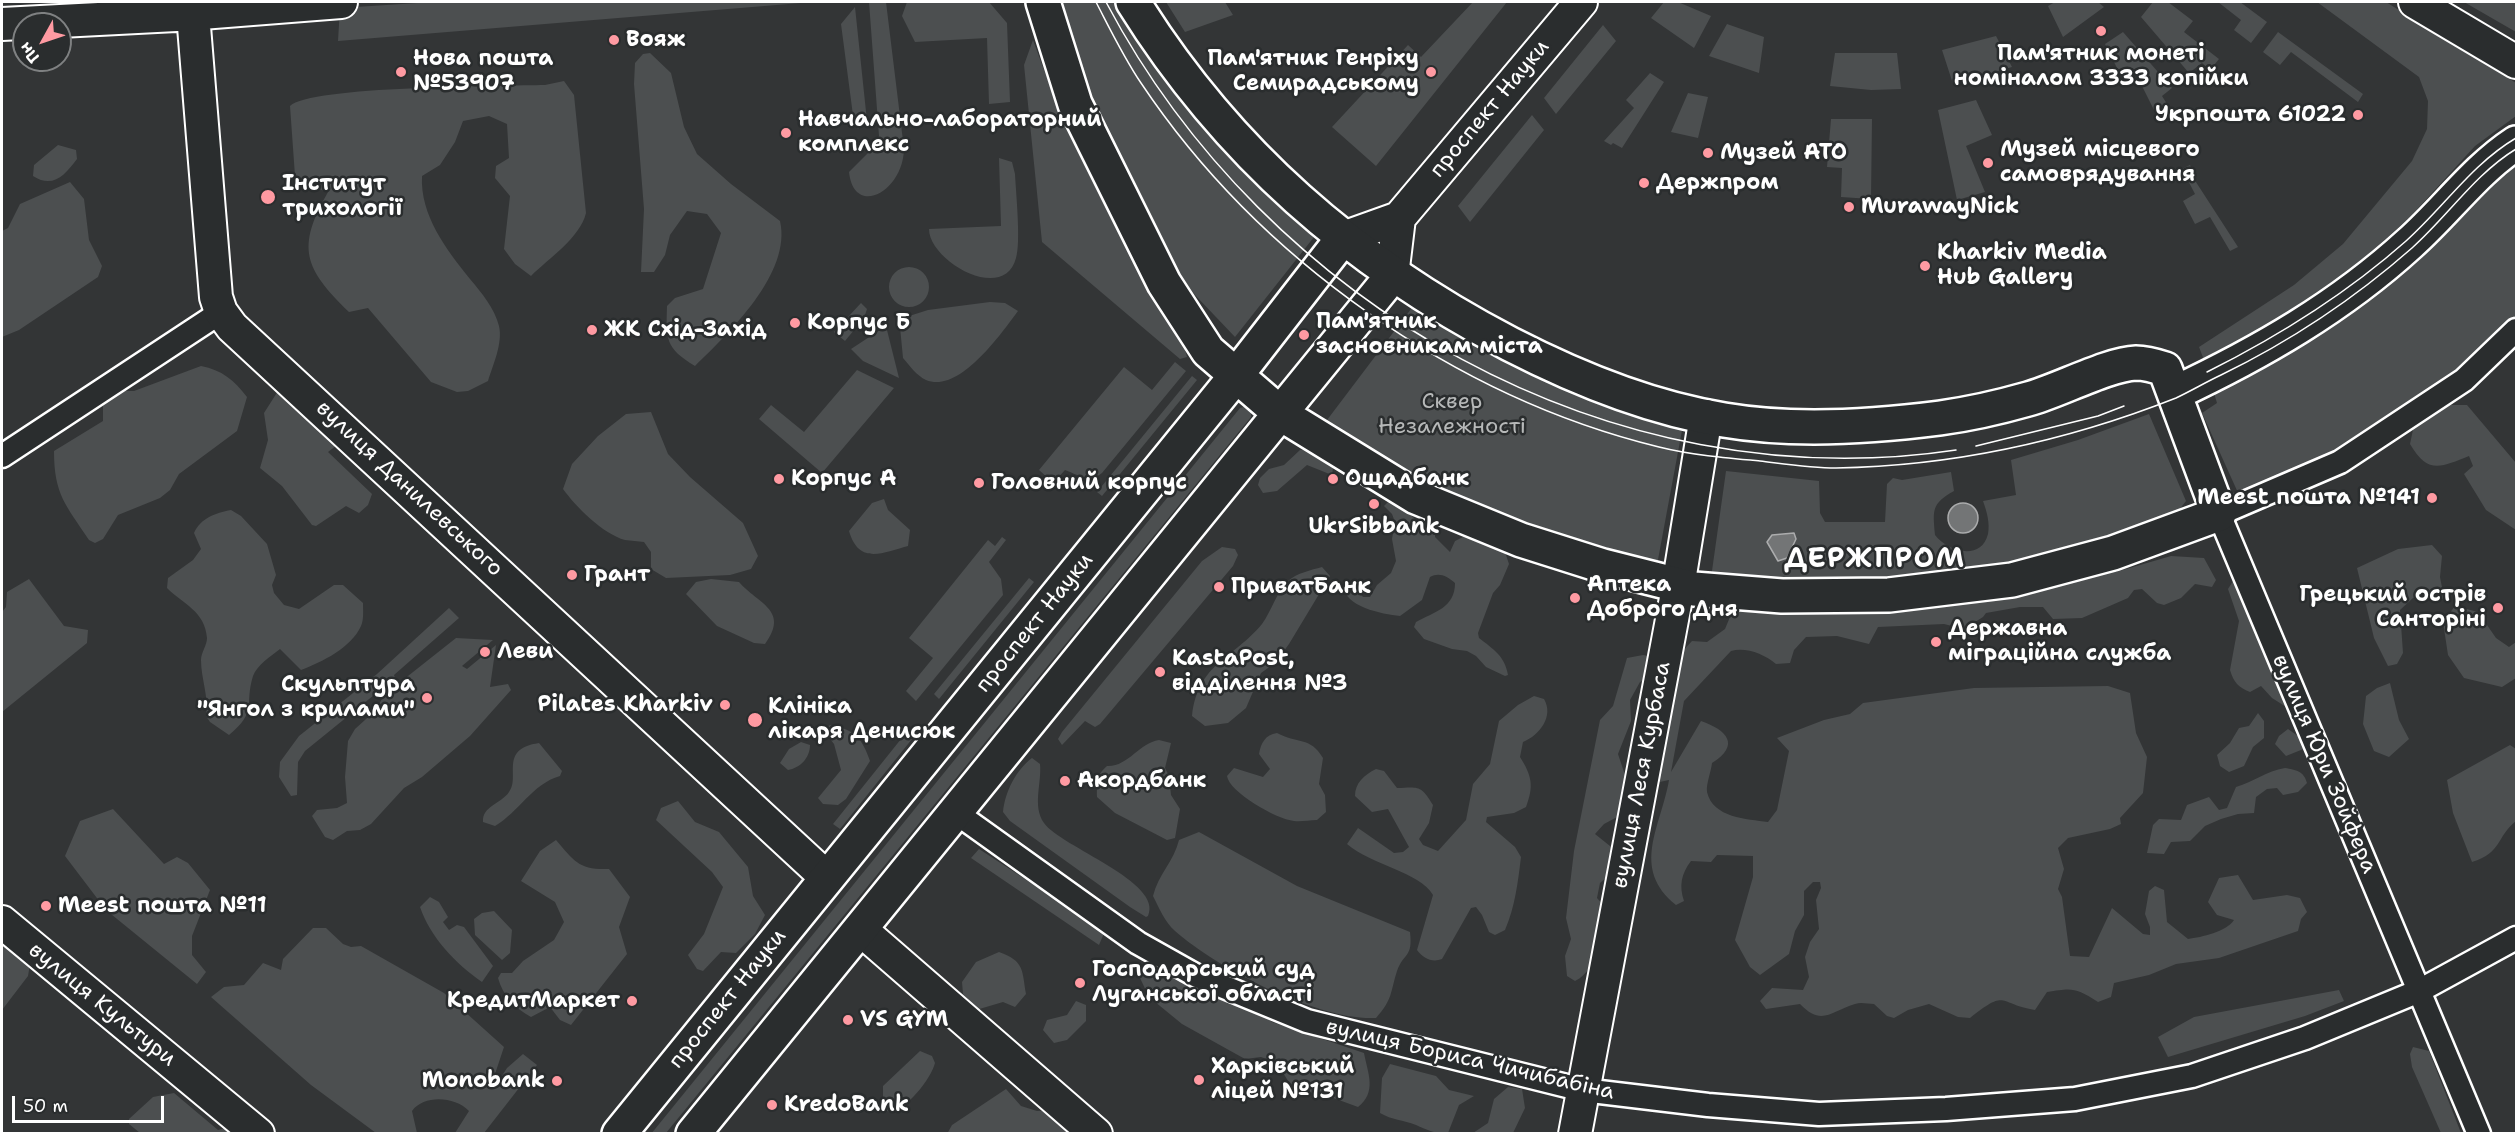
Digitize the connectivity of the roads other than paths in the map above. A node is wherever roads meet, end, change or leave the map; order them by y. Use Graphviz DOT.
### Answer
graph roads {
  1 [pos="341,2"];
  2 [pos="1043,2"];
  3 [pos="1133,2"];
  4 [pos="1581,2"];
  5 [pos="2415,2"];
  6 [pos="193,8"];
  7 [pos="2,24"];
  8 [pos="2517,62"];
  9 [pos="2517,142"];
  10 [pos="1399,218"];
  11 [pos="1343,238"];
  12 [pos="1392,276"];
  13 [pos="221,312"];
  14 [pos="2517,330"];
  15 [pos="1235,377"];
  16 [pos="2170,381"];
  17 [pos="1281,414"];
  18 [pos="1706,416"];
  19 [pos="2,456"];
  20 [pos="2219,514"];
  21 [pos="1678,586"];
  22 [pos="955,812"];
  23 [pos="827,878"];
  24 [pos="2,922"];
  25 [pos="860,929"];
  26 [pos="2517,938"];
  27 [pos="2419,991"];
  28 [pos="1583,1090"];
  29 [pos="258,1134"];
  30 [pos="619,1134"];
  31 [pos="693,1134"];
  32 [pos="1096,1134"];
  33 [pos="1575,1134"];
  34 [pos="2479,1134"];
  1 -- 6 [label="street"];
  2 -- 15 [label="main road"];
  3 -- 11 [label="main road"];
  4 -- 10 [label="street, проспект Науки"];
  5 -- 8 [label="street"];
  6 -- 7 [label="street"];
  6 -- 13 [label="street, вулиця Данилевського"];
  9 -- 16 [label="main road"];
  10 -- 11 [label="street"];
  10 -- 12 [label="street"];
  11 -- 12 [label="main road"];
  11 -- 15 [label="main road, проспект Науки"];
  12 -- 17 [label="main road"];
  12 -- 18 [label="main road"];
  13 -- 19 [label="street"];
  13 -- 23 [label="street, вулиця Данилевського"];
  14 -- 20 [label="street"];
  15 -- 17 [label="main road"];
  15 -- 23 [label="main road, проспект Науки"];
  16 -- 18 [label="main road"];
  16 -- 20 [label="main road, вулиця Юри Зойфера"];
  17 -- 21 [label="main road"];
  17 -- 22 [label="main road"];
  18 -- 21 [label="street, вулиця Леся Курбаса"];
  20 -- 21 [label="main road"];
  20 -- 27 [label="street, вулиця Юри Зойфера"];
  21 -- 28 [label="street, вулиця Леся Курбаса"];
  22 -- 25 [label="main road"];
  22 -- 28 [label="street, вулиця Бориса Чичибабіна"];
  23 -- 30 [label="main road, проспект Науки"];
  24 -- 29 [label="street, вулиця Культури"];
  25 -- 31 [label="main road"];
  25 -- 32 [label="street"];
  26 -- 27 [label="street, вулиця Бориса Чичибабіна"];
  27 -- 28 [label="street, вулиця Бориса Чичибабіна"];
  27 -- 34 [label="street, вулиця Юри Зойфера"];
  28 -- 33 [label="street, вулиця Леся Курбаса"];
}
